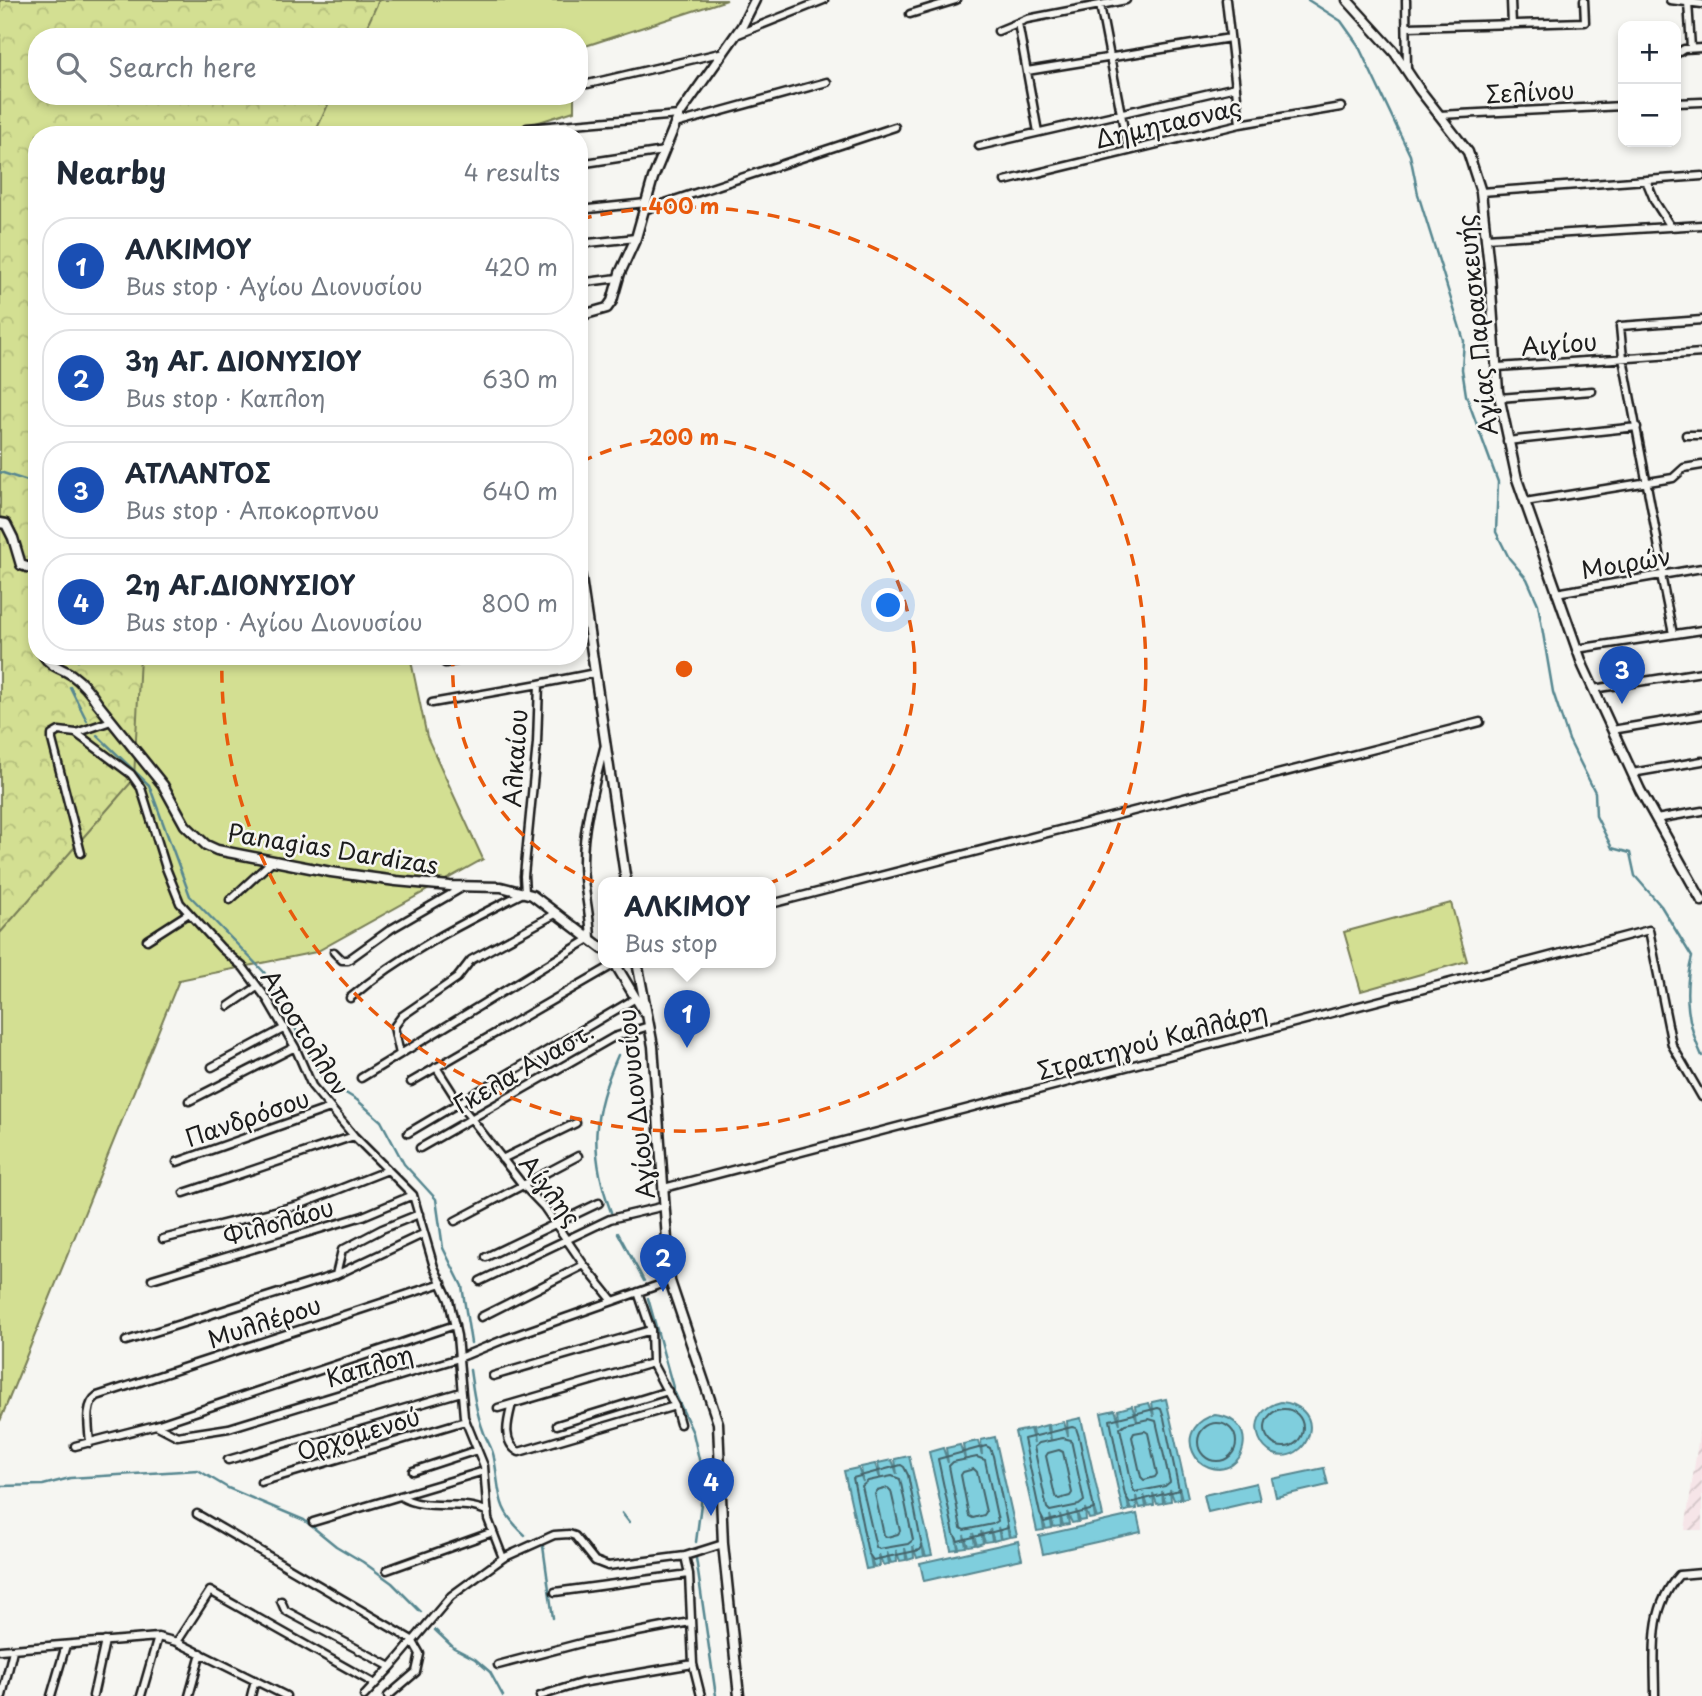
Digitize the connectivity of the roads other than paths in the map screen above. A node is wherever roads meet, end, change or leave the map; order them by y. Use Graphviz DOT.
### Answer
graph roads {
  1 [pos="755,0"];
  2 [pos="824,0"];
  3 [pos="956,0"];
  4 [pos="1126,0"];
  5 [pos="1226,0"];
  6 [pos="1406,0"];
  7 [pos="1511,0"];
  8 [pos="1584,0"];
  9 [pos="1670,0"];
  10 [pos="1351,2"];
  11 [pos="1688,2"];
  12 [pos="1702,4"];
  13 [pos="1101,5"];
  14 [pos="910,14"];
  15 [pos="1018,23"];
  16 [pos="1512,25"];
  17 [pos="1408,27"];
  18 [pos="998,31"];
  19 [pos="736,35"];
  20 [pos="1230,38"];
  21 [pos="1691,48"];
  22 [pos="1702,48"];
  23 [pos="1681,51"];
  24 [pos="724,52"];
  25 [pos="1111,58"];
  26 [pos="1407,70"];
  27 [pos="1027,71"];
  28 [pos="827,82"];
  29 [pos="588,84"];
  30 [pos="1236,87"];
  31 [pos="1702,102"];
  32 [pos="1681,103"];
  33 [pos="1618,106"];
  34 [pos="1340,107"];
  35 [pos="1121,113"];
  36 [pos="679,115"];
  37 [pos="1439,115"];
  38 [pos="675,124"];
  39 [pos="1240,124"];
  40 [pos="550,126"];
  41 [pos="895,127"];
  42 [pos="1038,132"];
  43 [pos="979,146"];
  44 [pos="1128,150"];
  45 [pos="664,151"];
  46 [pos="588,163"];
  47 [pos="1702,176"];
  48 [pos="1646,180"];
  49 [pos="1005,181"];
  50 [pos="1481,192"];
  51 [pos="645,206"];
  52 [pos="588,209"];
  53 [pos="1702,225"];
  54 [pos="1671,227"];
  55 [pos="636,238"];
  56 [pos="1486,238"];
  57 [pos="588,243"];
  58 [pos="618,278"];
  59 [pos="588,282"];
  60 [pos="588,313"];
  61 [pos="1702,320"];
  62 [pos="1702,353"];
  63 [pos="1623,358"];
  64 [pos="1498,367"];
  65 [pos="1592,391"];
  66 [pos="1499,398"];
  67 [pos="1637,427"];
  68 [pos="1686,435"];
  69 [pos="1702,435"];
  70 [pos="1507,441"];
  71 [pos="1702,465"];
  72 [pos="1647,482"];
  73 [pos="1525,502"];
  74 [pos="0,523"];
  75 [pos="28,567"];
  76 [pos="1702,568"];
  77 [pos="1662,575"];
  78 [pos="1556,593"];
  79 [pos="588,627"];
  80 [pos="1702,630"];
  81 [pos="1673,634"];
  82 [pos="590,637"];
  83 [pos="1576,649"];
  84 [pos="52,665"];
  85 [pos="1702,672"];
  86 [pos="596,673"];
  87 [pos="539,684"];
  88 [pos="1593,689"];
  89 [pos="432,703"];
  90 [pos="1702,715"];
  91 [pos="111,721"];
  92 [pos="1480,722"];
  93 [pos="1612,730"];
  94 [pos="76,733"];
  95 [pos="606,740"];
  96 [pos="1702,761"];
  97 [pos="1632,773"];
  98 [pos="1702,811"];
  99 [pos="1656,819"];
  100 [pos="81,853"];
  101 [pos="272,861"];
  102 [pos="625,877"];
  103 [pos="465,886"];
  104 [pos="525,892"];
  105 [pos="230,900"];
  106 [pos="1702,901"];
  107 [pos="776,903"];
  108 [pos="189,913"];
  109 [pos="557,913"];
  110 [pos="592,938"];
  111 [pos="147,940"];
  112 [pos="598,944"];
  113 [pos="334,952"];
  114 [pos="612,968"];
  115 [pos="621,968"];
  116 [pos="638,968"];
  117 [pos="257,987"];
  118 [pos="350,998"];
  119 [pos="636,998"];
  120 [pos="229,1006"];
  121 [pos="648,1022"];
  122 [pos="285,1028"];
  123 [pos="295,1047"];
  124 [pos="400,1054"];
  125 [pos="212,1067"];
  126 [pos="436,1067"];
  127 [pos="361,1078"];
  128 [pos="411,1082"];
  129 [pos="1702,1097"];
  130 [pos="189,1101"];
  131 [pos="459,1103"];
  132 [pos="330,1108"];
  133 [pos="471,1119"];
  134 [pos="576,1123"];
  135 [pos="408,1133"];
  136 [pos="354,1136"];
  137 [pos="420,1149"];
  138 [pos="579,1156"];
  139 [pos="502,1159"];
  140 [pos="177,1162"];
  141 [pos="388,1170"];
  142 [pos="522,1184"];
  143 [pos="664,1188"];
  144 [pos="184,1192"];
  145 [pos="413,1195"];
  146 [pos="598,1203"];
  147 [pos="665,1206"];
  148 [pos="419,1214"];
  149 [pos="455,1221"];
  150 [pos="555,1225"];
  151 [pos="423,1234"];
  152 [pos="163,1238"];
  153 [pos="566,1239"];
  154 [pos="486,1257"];
  155 [pos="584,1265"];
  156 [pos="336,1275"];
  157 [pos="152,1279"];
  158 [pos="480,1281"];
  159 [pos="670,1282"];
  160 [pos="442,1283"];
  161 [pos="638,1293"];
  162 [pos="613,1301"];
  163 [pos="481,1317"];
  164 [pos="455,1325"];
  165 [pos="651,1330"];
  166 [pos="126,1340"];
  167 [pos="459,1358"];
  168 [pos="652,1363"];
  169 [pos="493,1376"];
  170 [pos="668,1391"];
  171 [pos="461,1392"];
  172 [pos="512,1404"];
  173 [pos="675,1406"];
  174 [pos="498,1408"];
  175 [pos="466,1421"];
  176 [pos="156,1424"];
  177 [pos="680,1424"];
  178 [pos="557,1425"];
  179 [pos="90,1443"];
  180 [pos="75,1446"];
  181 [pos="477,1450"];
  182 [pos="228,1460"];
  183 [pos="413,1471"];
  184 [pos="484,1471"];
  185 [pos="261,1482"];
  186 [pos="400,1496"];
  187 [pos="488,1512"];
  188 [pos="197,1514"];
  189 [pos="313,1522"];
  190 [pos="493,1532"];
  191 [pos="723,1544"];
  192 [pos="685,1556"];
  193 [pos="503,1558"];
  194 [pos="387,1570"];
  195 [pos="1702,1573"];
  196 [pos="688,1574"];
  197 [pos="555,1592"];
  198 [pos="281,1601"];
  199 [pos="690,1622"];
  200 [pos="158,1637"];
  201 [pos="412,1640"];
  202 [pos="105,1641"];
  203 [pos="177,1642"];
  204 [pos="66,1645"];
  205 [pos="0,1650"];
  206 [pos="13,1650"];
  207 [pos="201,1653"];
  208 [pos="693,1664"];
  209 [pos="498,1665"];
  210 [pos="391,1667"];
  211 [pos="255,1680"];
  212 [pos="375,1684"];
  213 [pos="2,1696"];
  214 [pos="51,1696"];
  215 [pos="93,1696"];
  216 [pos="141,1696"];
  217 [pos="189,1696"];
  218 [pos="251,1696"];
  219 [pos="286,1696"];
  220 [pos="364,1696"];
  221 [pos="388,1696"];
  222 [pos="540,1696"];
  223 [pos="701,1696"];
  224 [pos="739,1696"];
  225 [pos="1655,1696"];
  1 -- 19 [label="street"];
  2 -- 19 [label="street"];
  3 -- 14 [label="street"];
  4 -- 13 [label="street"];
  5 -- 20 [label="street"];
  6 -- 17 [label="street"];
  7 -- 16 [label="street"];
  8 -- 16 [label="street"];
  9 -- 11 [label="street"];
  10 -- 26 [label="street, Αγίας Παρασκευής"];
  11 -- 12 [label="street"];
  11 -- 21 [label="street"];
  13 -- 15 [label="street"];
  13 -- 25 [label="street"];
  15 -- 18 [label="street"];
  15 -- 27 [label="street"];
  16 -- 17 [label="street"];
  17 -- 26 [label="street"];
  19 -- 24 [label="street"];
  20 -- 25 [label="street"];
  20 -- 30 [label="street"];
  21 -- 22 [label="street"];
  21 -- 23 [label="street"];
  24 -- 29 [label="street"];
  24 -- 36 [label="street"];
  25 -- 27 [label="street"];
  25 -- 35 [label="street"];
  26 -- 37 [label="street, Αγίας Παρασκευής"];
  27 -- 42 [label="street"];
  28 -- 38 [label="street"];
  30 -- 35 [label="street"];
  30 -- 39 [label="street"];
  31 -- 32 [label="street"];
  33 -- 37 [label="street, Σελίνου"];
  34 -- 39 [label="street, Δημητασνας"];
  35 -- 42 [label="street"];
  35 -- 44 [label="street"];
  36 -- 38 [label="street"];
  36 -- 40 [label="street"];
  37 -- 50 [label="street, Αγίας Παρασκευής"];
  38 -- 45 [label="street"];
  39 -- 44 [label="street, Δημητασνας"];
  41 -- 51 [label="street"];
  42 -- 43 [label="street"];
  44 -- 49 [label="street, Δημητασνας"];
  45 -- 46 [label="street"];
  45 -- 51 [label="street"];
  47 -- 48 [label="street"];
  48 -- 50 [label="street"];
  48 -- 54 [label="street"];
  50 -- 56 [label="street, Αγίας Παρασκευής"];
  51 -- 52 [label="street"];
  51 -- 55 [label="street"];
  53 -- 54 [label="street"];
  54 -- 56 [label="street"];
  55 -- 57 [label="street"];
  55 -- 58 [label="street"];
  56 -- 64 [label="street, Αγίας Παρασκευής"];
  58 -- 59 [label="street"];
  58 -- 60 [label="street"];
  61 -- 63 [label="street, Αιγίου"];
  62 -- 63 [label="street, Αιγίου"];
  63 -- 64 [label="street, Αιγίου"];
  63 -- 67 [label="street"];
  64 -- 66 [label="street, Αγίας Παρασκευής"];
  65 -- 66 [label="street"];
  66 -- 70 [label="street, Αγίας Παρασκευής"];
  67 -- 70 [label="street"];
  67 -- 72 [label="street"];
  68 -- 69 [label="street"];
  70 -- 73 [label="street, Αγίας Παρασκευής"];
  71 -- 72 [label="street"];
  72 -- 73 [label="street"];
  72 -- 77 [label="street"];
  73 -- 78 [label="street, Αγίας Παρασκευής"];
  74 -- 75 [label="street"];
  76 -- 77 [label="street, Μοιρών"];
  77 -- 78 [label="street, Μοιρών"];
  77 -- 81 [label="street"];
  78 -- 83 [label="street, Αγίας Παρασκευής"];
  79 -- 82 [label="street"];
  80 -- 81 [label="street"];
  81 -- 83 [label="street"];
  82 -- 86 [label="street"];
  83 -- 88 [label="street, Αγίας Παρασκευής"];
  84 -- 91 [label="street, Panagias Dardizas"];
  85 -- 88 [label="street"];
  86 -- 87 [label="street, Αλκαίου"];
  86 -- 95 [label="street"];
  87 -- 89 [label="street"];
  87 -- 104 [label="street, Αλκαίου"];
  88 -- 93 [label="street, Αγίας Παρασκευής"];
  90 -- 93 [label="street"];
  91 -- 94 [label="street"];
  91 -- 101 [label="street, Panagias Dardizas"];
  92 -- 107 [label="street"];
  93 -- 97 [label="street, Αγίας Παρασκευής"];
  94 -- 100 [label="street"];
  94 -- 108 [label="street, Αποστολλον"];
  95 -- 102 [label="street"];
  95 -- 110 [label="street"];
  96 -- 97 [label="street"];
  97 -- 99 [label="street, Αγίας Παρασκευής"];
  98 -- 99 [label="street"];
  99 -- 106 [label="street, Αγίας Παρασκευής"];
  101 -- 103 [label="street, Panagias Dardizas"];
  101 -- 105 [label="street"];
  103 -- 104 [label="street, Panagias Dardizas"];
  103 -- 113 [label="street"];
  104 -- 109 [label="street, Panagias Dardizas"];
  104 -- 118 [label="street"];
  108 -- 111 [label="street"];
  108 -- 117 [label="street, Αποστολλον"];
  109 -- 110 [label="street, Panagias Dardizas"];
  109 -- 124 [label="street"];
  110 -- 112 [label="street, Panagias Dardizas"];
  110 -- 124 [label="street"];
  114 -- 126 [label="street"];
  115 -- 119 [label="street"];
  116 -- 121 [label="street, Αγίου Διονυσίου"];
  117 -- 120 [label="street"];
  117 -- 122 [label="street, Αποστολλον"];
  119 -- 121 [label="street"];
  119 -- 131 [label="street"];
  121 -- 133 [label="street, Γκελα Αναστ."];
  121 -- 143 [label="street, Αγίου Διονυσίου"];
  122 -- 123 [label="street, Αποστολλον"];
  122 -- 125 [label="street"];
  123 -- 130 [label="street"];
  123 -- 132 [label="street, Αποστολλον"];
  124 -- 127 [label="street"];
  126 -- 128 [label="street"];
  126 -- 131 [label="street, Αίγλης"];
  129 -- 143 [label="street, Στρατηγού Καλλάρη"];
  131 -- 133 [label="street, Αίγλης"];
  131 -- 135 [label="street"];
  132 -- 136 [label="street, Αποστολλον"];
  132 -- 140 [label="street, Πανδρόσου"];
  133 -- 137 [label="street, Γκελα Αναστ."];
  133 -- 139 [label="street, Αίγλης"];
  134 -- 139 [label="street"];
  136 -- 141 [label="street, Αποστολλον"];
  136 -- 144 [label="street"];
  138 -- 142 [label="street"];
  139 -- 142 [label="street, Αίγλης"];
  141 -- 145 [label="street, Αποστολλον"];
  141 -- 152 [label="street"];
  142 -- 149 [label="street"];
  142 -- 150 [label="street, Αίγλης"];
  143 -- 147 [label="street, Αγίου Διονυσίου"];
  145 -- 148 [label="street, Αποστολλον"];
  145 -- 157 [label="street, Φιλολάου"];
  146 -- 150 [label="street"];
  147 -- 153 [label="street"];
  147 -- 159 [label="street, Αγίου Διονυσίου"];
  148 -- 151 [label="street, Αποστολλον"];
  148 -- 156 [label="street"];
  150 -- 153 [label="street, Αίγλης"];
  150 -- 154 [label="street"];
  151 -- 156 [label="street"];
  151 -- 160 [label="street, Αποστολλον"];
  153 -- 155 [label="street, Αίγλης"];
  153 -- 158 [label="street"];
  155 -- 162 [label="street, Αίγλης"];
  155 -- 163 [label="street"];
  156 -- 166 [label="street"];
  159 -- 161 [label="street, Καπλοη"];
  159 -- 191 [label="street, Αγίου Διονυσίου"];
  160 -- 164 [label="street, Αποστολλον"];
  160 -- 179 [label="street, Μυλλέρου"];
  161 -- 162 [label="street, Καπλοη"];
  161 -- 165 [label="street"];
  162 -- 167 [label="street, Καπλοη"];
  164 -- 167 [label="street, Αποστολλον"];
  164 -- 176 [label="street"];
  165 -- 168 [label="street"];
  165 -- 169 [label="street"];
  167 -- 171 [label="street, Αποστολλον"];
  167 -- 176 [label="street, Καπλοη"];
  168 -- 170 [label="street"];
  168 -- 172 [label="street"];
  170 -- 173 [label="street"];
  170 -- 178 [label="street"];
  171 -- 175 [label="street, Αποστολλον"];
  171 -- 182 [label="street"];
  172 -- 173 [label="street"];
  172 -- 174 [label="street"];
  173 -- 177 [label="street"];
  175 -- 181 [label="street, Αποστολλον"];
  175 -- 185 [label="street, Ορχομενού"];
  176 -- 179 [label="street"];
  179 -- 180 [label="street"];
  181 -- 183 [label="street"];
  181 -- 184 [label="street, Αποστολλον"];
  184 -- 186 [label="street"];
  184 -- 187 [label="street, Αποστολλον"];
  186 -- 187 [label="street"];
  186 -- 189 [label="street"];
  187 -- 190 [label="street, Αποστολλον"];
  188 -- 201 [label="street"];
  190 -- 193 [label="street, Αποστολλον"];
  190 -- 194 [label="street"];
  191 -- 192 [label="street"];
  191 -- 224 [label="street, Αγίου Διονυσίου"];
  192 -- 193 [label="street"];
  192 -- 196 [label="street"];
  193 -- 201 [label="street"];
  195 -- 225 [label="street"];
  196 -- 197 [label="street"];
  196 -- 199 [label="street"];
  198 -- 210 [label="street"];
  199 -- 208 [label="street"];
  199 -- 209 [label="street"];
  200 -- 202 [label="street"];
  200 -- 203 [label="street"];
  200 -- 216 [label="street"];
  201 -- 210 [label="street"];
  201 -- 221 [label="street"];
  202 -- 204 [label="street"];
  202 -- 215 [label="street"];
  203 -- 207 [label="street"];
  203 -- 212 [label="street"];
  204 -- 206 [label="street"];
  204 -- 214 [label="street"];
  205 -- 206 [label="street"];
  206 -- 213 [label="street"];
  207 -- 211 [label="street"];
  207 -- 217 [label="street"];
  208 -- 222 [label="street"];
  208 -- 223 [label="street"];
  210 -- 212 [label="street"];
  211 -- 218 [label="street"];
  211 -- 219 [label="street"];
  212 -- 220 [label="street"];
}
